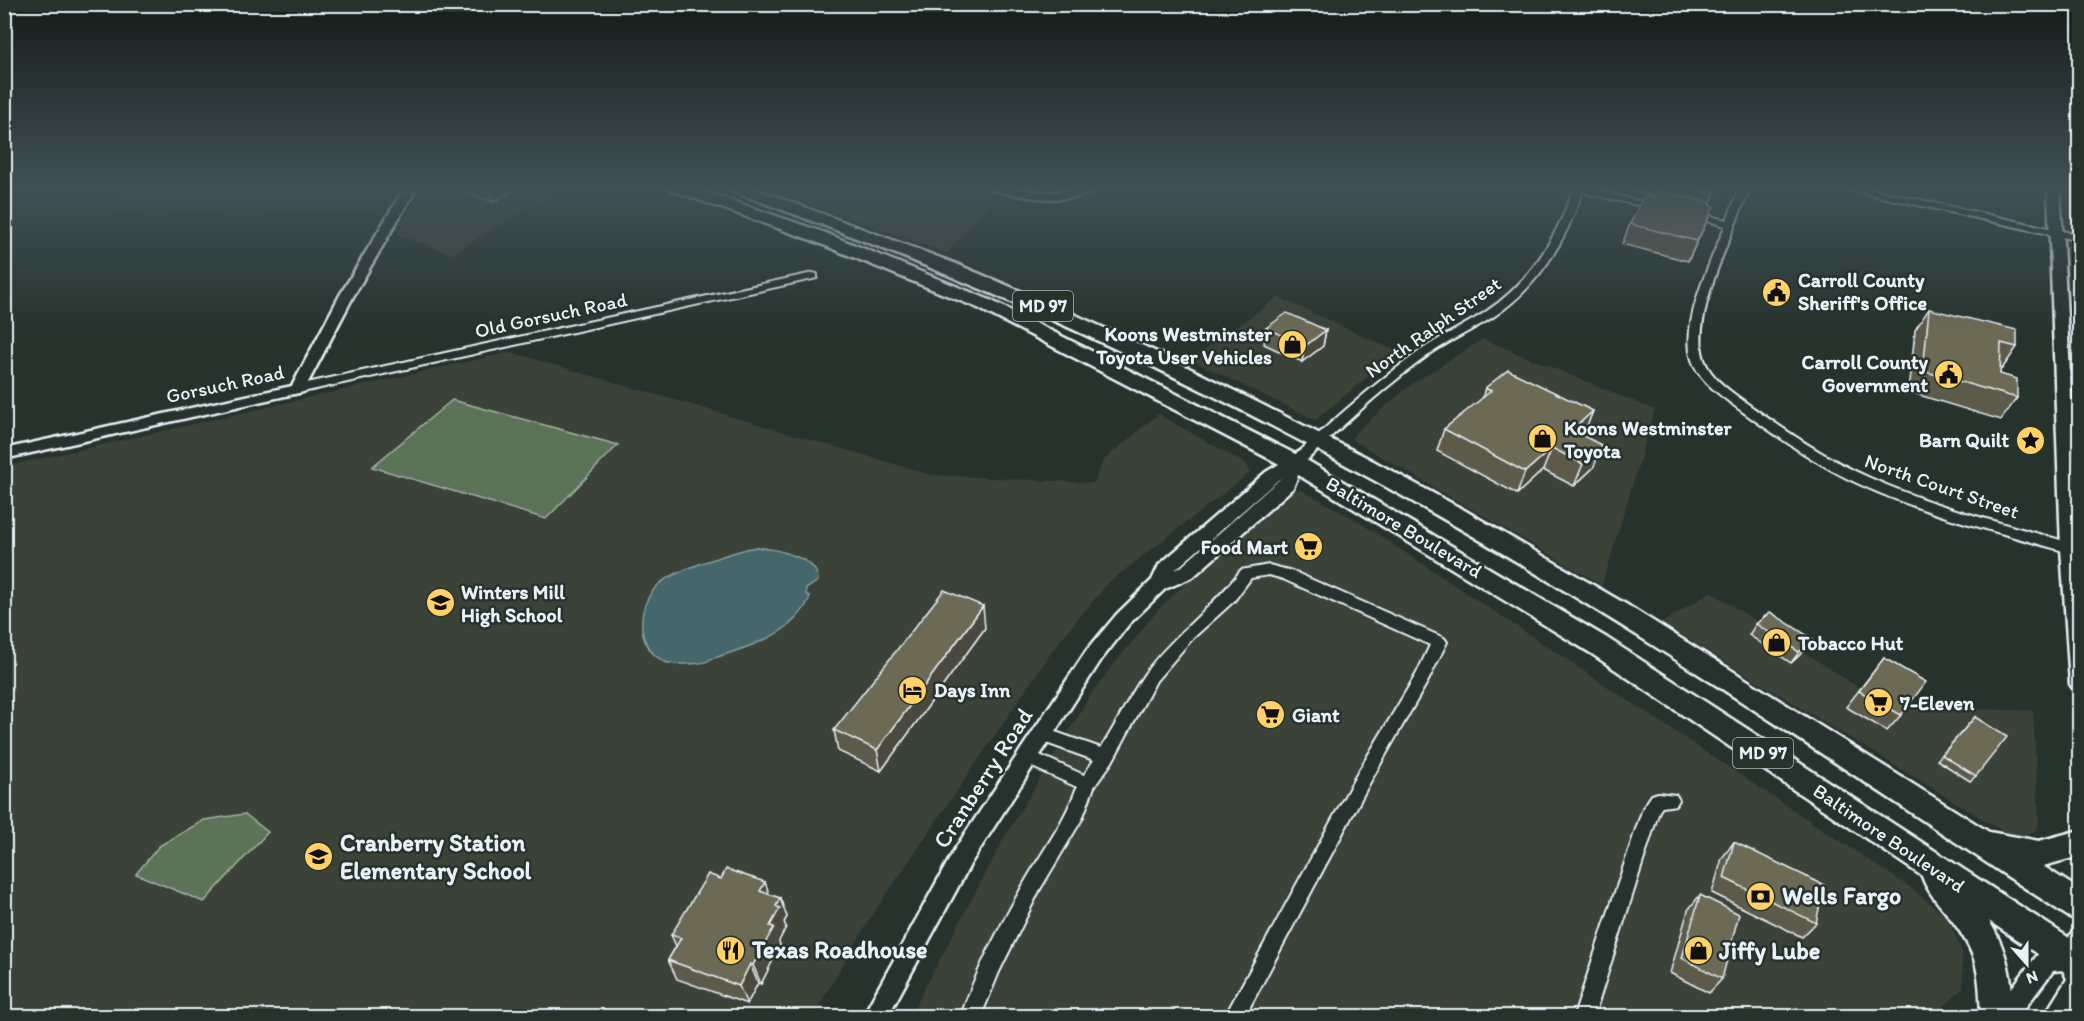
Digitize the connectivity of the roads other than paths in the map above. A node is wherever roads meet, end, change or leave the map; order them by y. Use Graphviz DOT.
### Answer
graph roads {
  1 [pos="383,235"];
  2 [pos="813,235"];
  3 [pos="869,235"];
  4 [pos="1555,235"];
  5 [pos="1726,235"];
  6 [pos="2056,235"];
  7 [pos="2064,235"];
  8 [pos="2079,238"];
  9 [pos="813,276"];
  10 [pos="314,358"];
  11 [pos="298,389"];
  12 [pos="234,404"];
  13 [pos="2072,404"];
  14 [pos="1307,452"];
  15 [pos="4,454"];
  16 [pos="2070,548"];
  17 [pos="2079,684"];
  18 [pos="1041,734"];
  19 [pos="1027,757"];
  20 [pos="1106,757"];
  21 [pos="1087,784"];
  22 [pos="1670,800"];
  23 [pos="2079,843"];
  24 [pos="1981,844"];
  25 [pos="1927,864"];
  26 [pos="2079,907"];
  27 [pos="2077,955"];
  28 [pos="875,1017"];
  29 [pos="971,1017"];
  30 [pos="1235,1017"];
  31 [pos="1584,1017"];
  32 [pos="1997,1017"];
  33 [pos="2004,1017"];
  34 [pos="2056,1017"];
  1 -- 10 [label="street, Gorsuch Road"];
  2 -- 14 [label="highway, Baltimore Boulevard / MD 97"];
  3 -- 14 [label="highway, Baltimore Boulevard / MD 97"];
  4 -- 14 [label="street, North Ralph Street"];
  5 -- 16 [label="street, North Court Street"];
  6 -- 13 [label="street"];
  7 -- 8 [label="street"];
  9 -- 11 [label="street, Old Gorsuch Road"];
  10 -- 11 [label="street, Gorsuch Road"];
  10 -- 12 [label="street"];
  11 -- 12 [label="street, Gorsuch Road"];
  12 -- 15 [label="street, Gorsuch Road"];
  13 -- 16 [label="street"];
  14 -- 18 [label="street, Cranberry Road"];
  14 -- 24 [label="highway, Baltimore Boulevard / MD 97"];
  14 -- 25 [label="highway, Baltimore Boulevard / MD 97"];
  16 -- 17 [label="street"];
  18 -- 19 [label="street, Cranberry Road"];
  18 -- 20 [label="street"];
  19 -- 21 [label="street"];
  19 -- 28 [label="street, Cranberry Road"];
  20 -- 21 [label="street"];
  20 -- 30 [label="street"];
  21 -- 29 [label="street"];
  22 -- 31 [label="street"];
  23 -- 24 [label="highway"];
  24 -- 26 [label="highway, Baltimore Boulevard / MD 97"];
  25 -- 27 [label="highway, Baltimore Boulevard / MD 97"];
  25 -- 32 [label="highway"];
  27 -- 33 [label="street"];
  27 -- 34 [label="street"];
}
